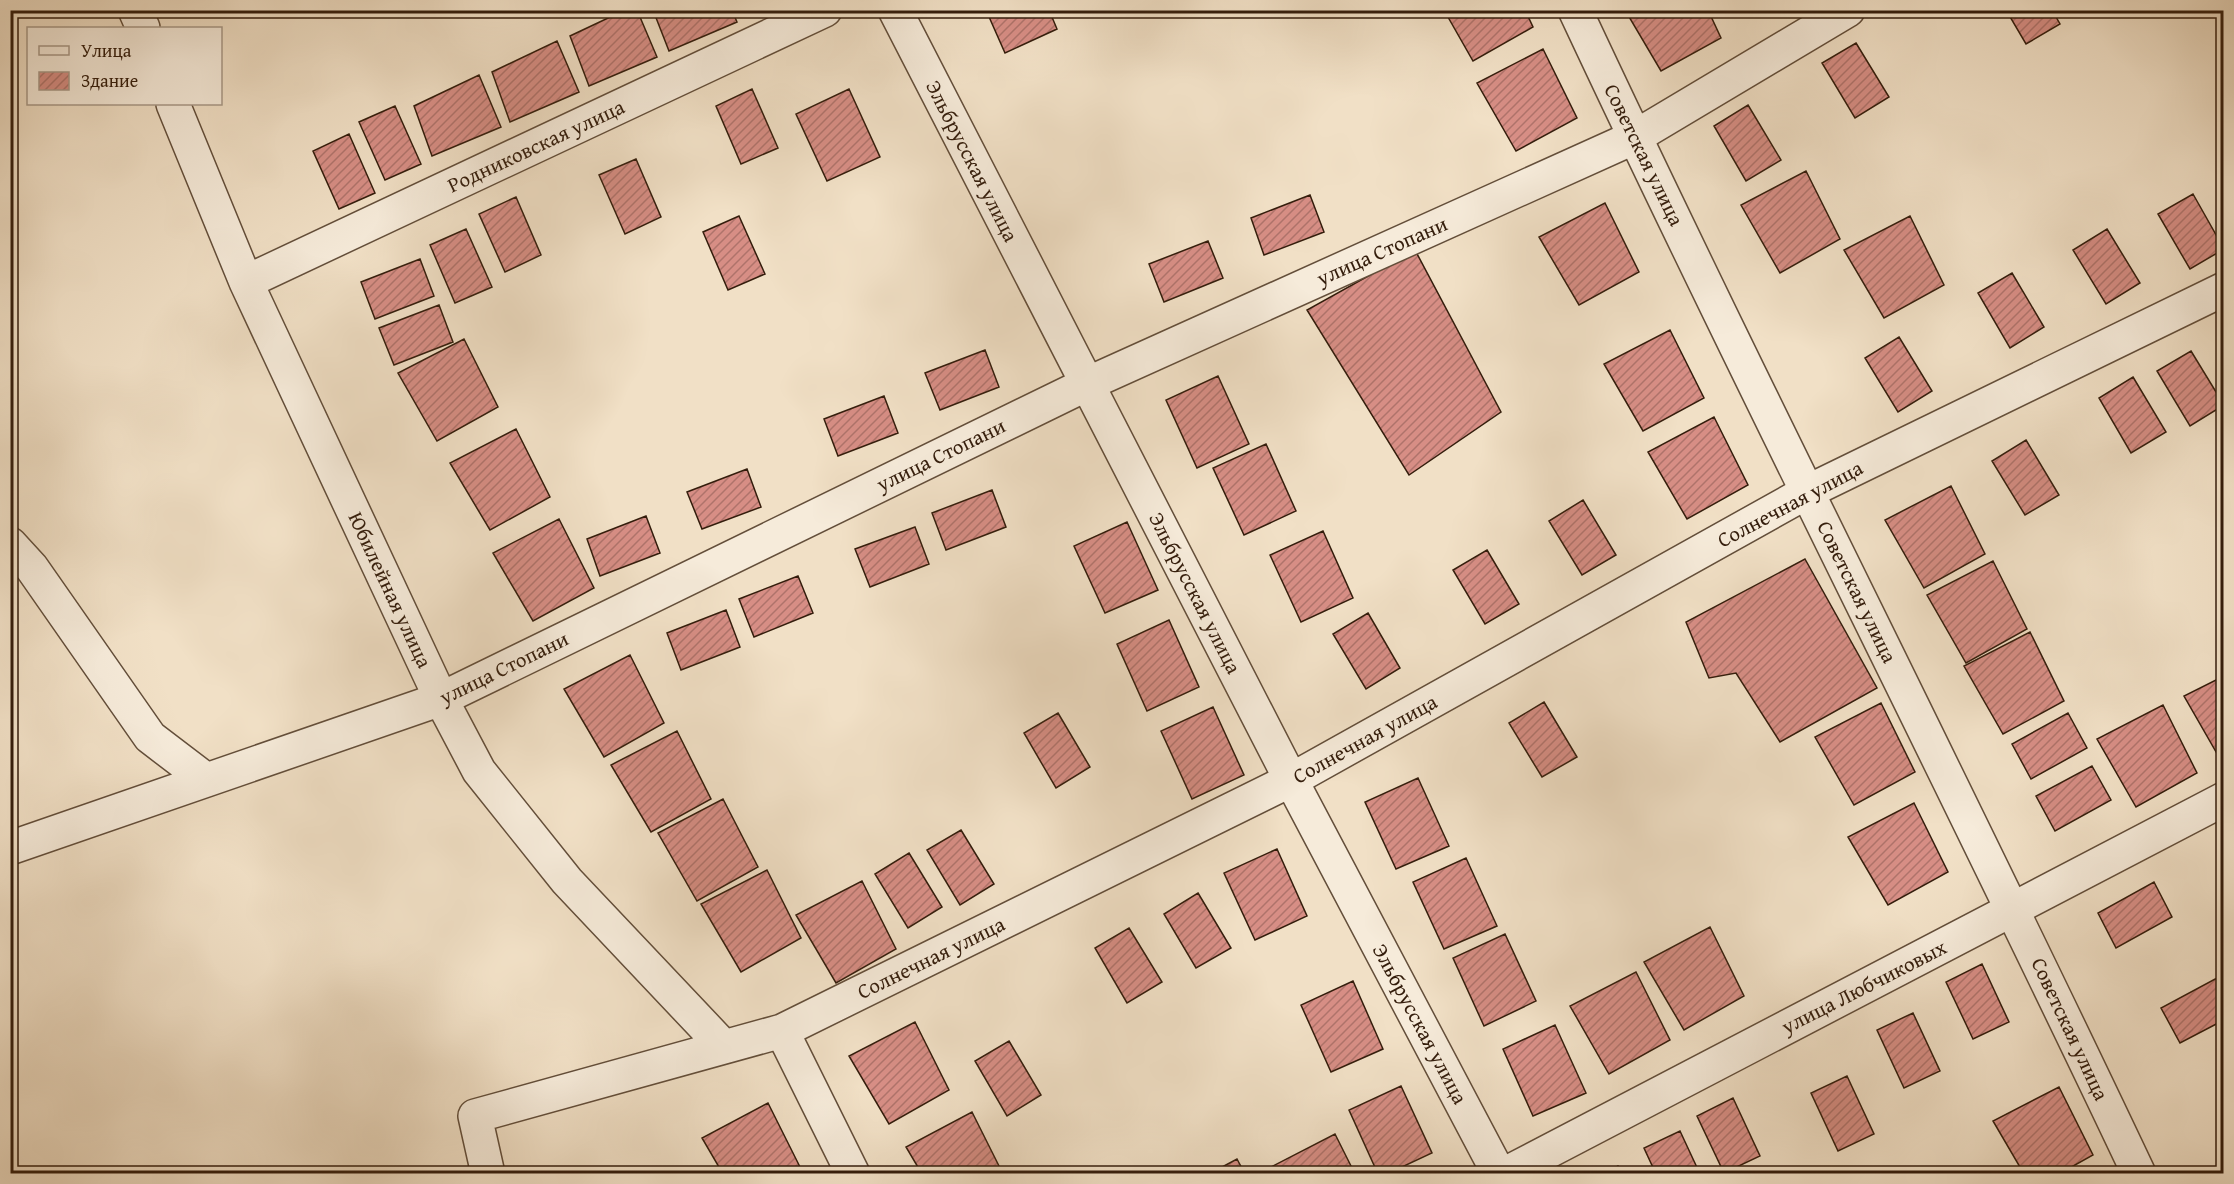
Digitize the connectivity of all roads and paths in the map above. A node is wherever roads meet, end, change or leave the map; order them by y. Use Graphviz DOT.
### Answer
graph roads {
  1 [pos="135,10"];
  2 [pos="825,10"];
  3 [pos="895,10"];
  4 [pos="1575,10"];
  5 [pos="1848,10"];
  6 [pos="143,27"];
  7 [pos="173,105"];
  8 [pos="1635,137"];
  9 [pos="246,282"];
  10 [pos="2223,289"];
  11 [pos="1088,384"];
  12 [pos="1807,492"];
  13 [pos="10,544"];
  14 [pos="441,699"];
  15 [pos="205,779"];
  16 [pos="1291,780"];
  17 [pos="2223,799"];
  18 [pos="10,848"];
  19 [pos="2014,909"];
  20 [pos="782,1031"];
  21 [pos="723,1046"];
  22 [pos="488,1173"];
  23 [pos="853,1173"];
  24 [pos="1499,1173"];
  25 [pos="1505,1173"];
  26 [pos="2139,1173"];
  1 -- 6 [label="street"];
  2 -- 9 [label="street, Родниковская улица"];
  3 -- 11 [label="street, Эльбрусская улица"];
  4 -- 8 [label="street, Советская улица"];
  5 -- 8 [label="street, улица Стопани"];
  7 -- 9 [label="street, Юбилейная улица"];
  8 -- 11 [label="street, улица Стопани"];
  8 -- 12 [label="street, Советская улица"];
  9 -- 14 [label="street, Юбилейная улица"];
  10 -- 12 [label="street, Солнечная улица"];
  11 -- 14 [label="street, улица Стопани"];
  11 -- 16 [label="street, Эльбрусская улица"];
  12 -- 16 [label="street, Солнечная улица"];
  12 -- 19 [label="street, Советская улица"];
  13 -- 15 [label="street"];
  14 -- 15 [label="street, улица Стопани"];
  14 -- 21 [label="street, Юбилейная улица"];
  15 -- 18 [label="street, улица Стопани"];
  16 -- 20 [label="street, Солнечная улица"];
  16 -- 24 [label="street, Эльбрусская улица"];
  17 -- 19 [label="street, улица Любчиковых"];
  19 -- 25 [label="street, улица Любчиковых"];
  19 -- 26 [label="street, Советская улица"];
  20 -- 21 [label="street, Солнечная улица"];
  20 -- 23 [label="street"];
  21 -- 22 [label="street, Солнечная улица"];
}
